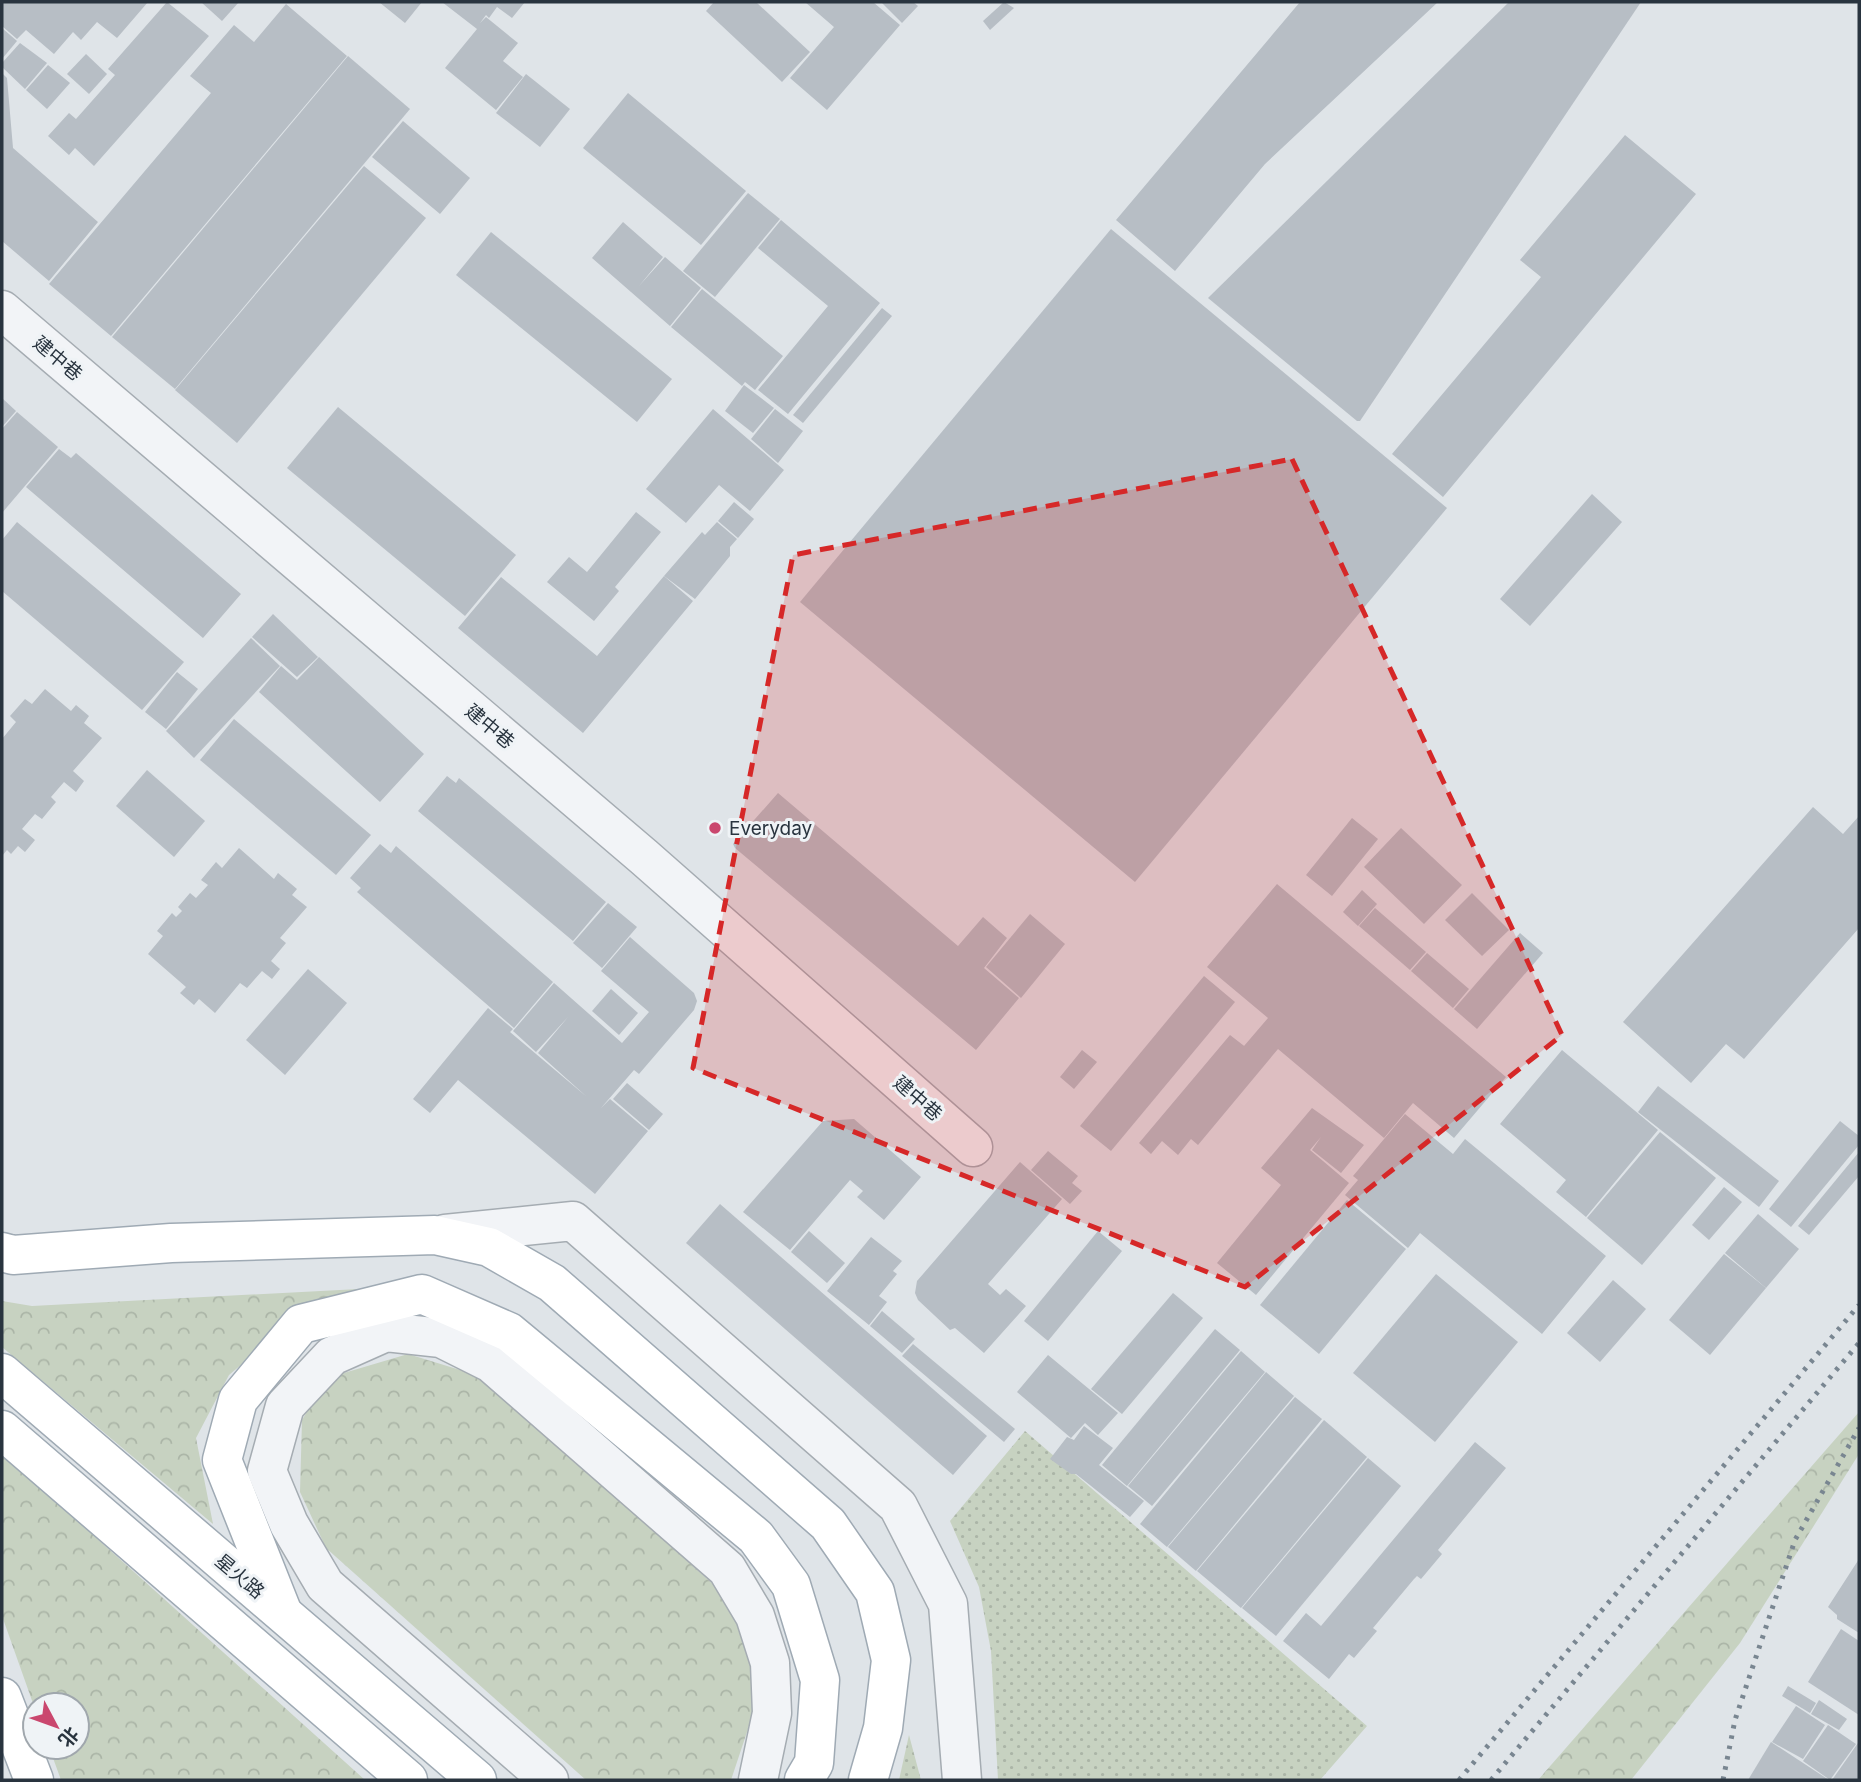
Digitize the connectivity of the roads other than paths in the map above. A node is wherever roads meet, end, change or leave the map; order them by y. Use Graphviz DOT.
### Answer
graph roads {
  1 [pos="2,310"];
  2 [pos="973,1147"];
  3 [pos="435,1236"];
  4 [pos="2,1252"];
  5 [pos="2,1373"];
  6 [pos="2,1430"];
  7 [pos="282,1611"];
  8 [pos="2,1697"];
  9 [pos="34,1780"];
  10 [pos="408,1780"];
  11 [pos="477,1780"];
  12 [pos="549,1780"];
  13 [pos="758,1780"];
  14 [pos="804,1780"];
  15 [pos="868,1780"];
  16 [pos="962,1780"];
  1 -- 2 [label="street, 建中巷"];
  3 -- 4 [label="main road"];
  3 -- 15 [label="main road"];
  3 -- 16 [label="street"];
  5 -- 7 [label="main road, 星火路"];
  6 -- 10 [label="main road"];
  7 -- 11 [label="main road, 星火路"];
  7 -- 14 [label="main road"];
  8 -- 9 [label="main road"];
  12 -- 13 [label="street"];
}
